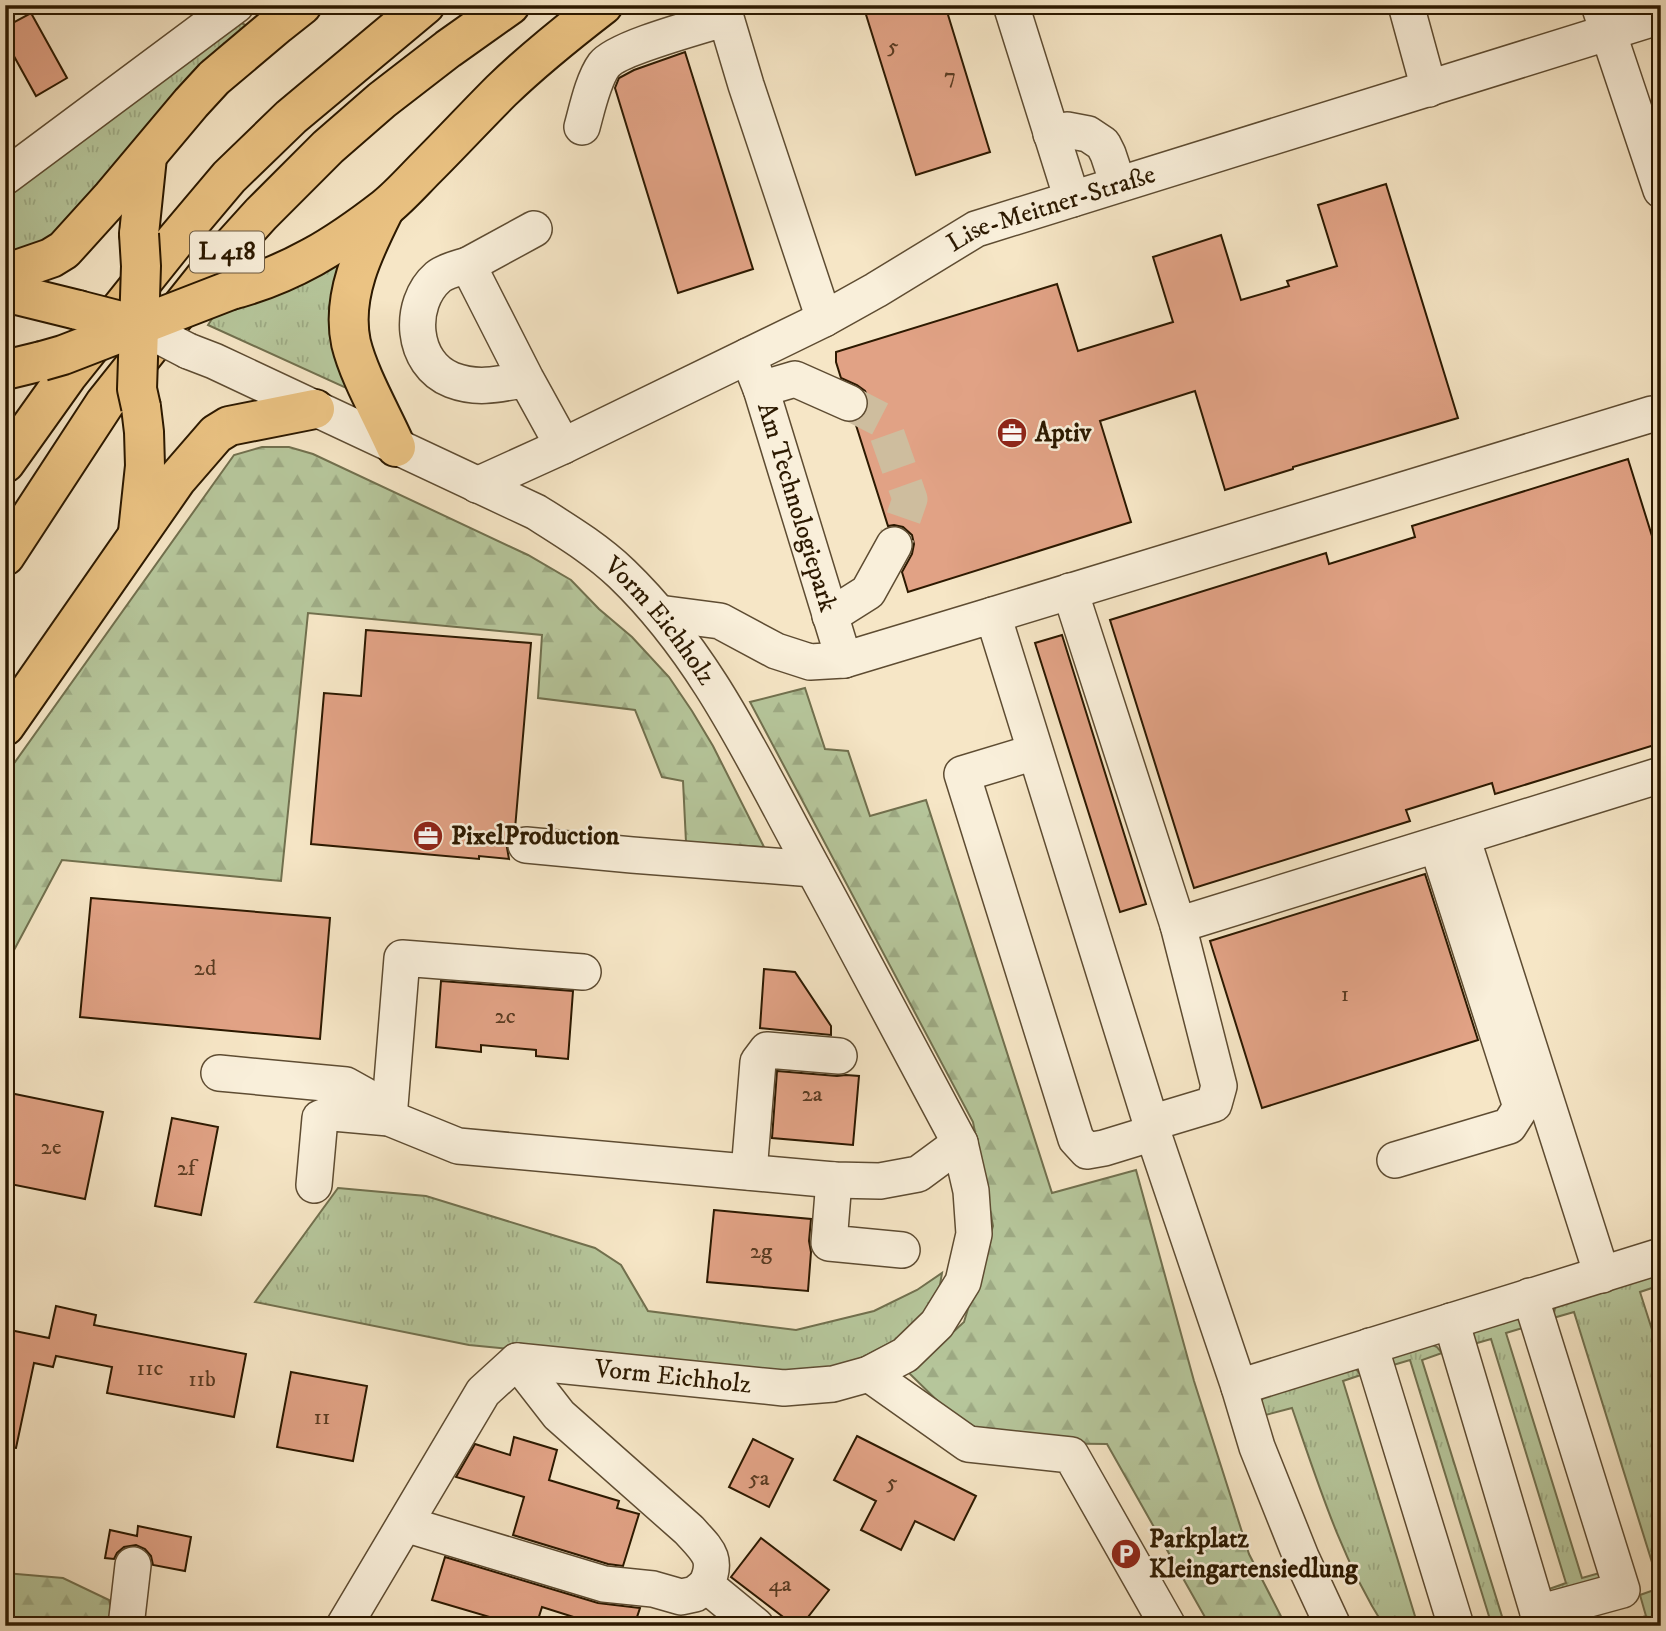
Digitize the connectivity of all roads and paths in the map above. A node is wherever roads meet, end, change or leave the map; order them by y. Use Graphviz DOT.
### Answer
graph roads {
  1 [pos="235,5"];
  2 [pos="302,5"];
  3 [pos="425,5"];
  4 [pos="510,5"];
  5 [pos="603,5"];
  6 [pos="1011,5"];
  7 [pos="1406,5"];
  8 [pos="1661,16"];
  9 [pos="1603,19"];
  10 [pos="1429,89"];
  11 [pos="582,127"];
  12 [pos="1051,134"];
  13 [pos="147,157"];
  14 [pos="5,177"];
  15 [pos="1118,184"];
  16 [pos="1661,190"];
  17 [pos="1072,198"];
  18 [pos="386,207"];
  19 [pos="534,229"];
  20 [pos="468,265"];
  21 [pos="5,274"];
  22 [pos="5,292"];
  23 [pos="824,319"];
  24 [pos="140,326"];
  25 [pos="748,356"];
  26 [pos="5,370"];
  27 [pos="526,379"];
  28 [pos="761,389"];
  29 [pos="849,403"];
  30 [pos="315,409"];
  31 [pos="1661,418"];
  32 [pos="563,446"];
  33 [pos="396,447"];
  34 [pos="5,463"];
  35 [pos="477,485"];
  36 [pos="138,538"];
  37 [pos="894,545"];
  38 [pos="5,556"];
  39 [pos="1070,591"];
  40 [pos="659,613"];
  41 [pos="993,615"];
  42 [pos="830,616"];
  43 [pos="844,660"];
  44 [pos="5,726"];
  45 [pos="1035,752"];
  46 [pos="1661,775"];
  47 [pos="1450,841"];
  48 [pos="526,845"];
  49 [pos="813,869"];
  50 [pos="1178,925"];
  51 [pos="583,972"];
  52 [pos="839,1056"];
  53 [pos="219,1073"];
  54 [pos="389,1118"];
  55 [pos="1152,1128"];
  56 [pos="960,1143"];
  57 [pos="1395,1160"];
  58 [pos="749,1172"];
  59 [pos="834,1180"];
  60 [pos="314,1185"];
  61 [pos="902,1250"];
  62 [pos="1661,1256"];
  63 [pos="1602,1275"];
  64 [pos="1530,1296"];
  65 [pos="1451,1321"];
  66 [pos="1370,1346"];
  67 [pos="517,1361"];
  68 [pos="869,1374"];
  69 [pos="1239,1387"];
  70 [pos="405,1524"];
  71 [pos="133,1565"];
  72 [pos="706,1585"];
  73 [pos="1540,1620"];
  74 [pos="126,1626"];
  75 [pos="344,1626"];
  76 [pos="756,1626"];
  77 [pos="1168,1626"];
  78 [pos="1333,1626"];
  79 [pos="1456,1626"];
  1 -- 14 [label="street"];
  2 -- 13 [label="main road"];
  3 -- 34 [label="main road, L 418"];
  4 -- 38 [label="main road, L 418"];
  5 -- 18 [label="main road"];
  6 -- 12 [label="street"];
  7 -- 10 [label="street"];
  8 -- 9 [label="street, Lise-Meitner-Straße"];
  9 -- 10 [label="street, Lise-Meitner-Straße"];
  9 -- 16 [label="street"];
  10 -- 15 [label="street, Lise-Meitner-Straße"];
  11 -- 23 [label="street"];
  12 -- 15 [label="street"];
  12 -- 17 [label="street"];
  13 -- 21 [label="main road"];
  13 -- 24 [label="main road, bridge"];
  15 -- 17 [label="street, Lise-Meitner-Straße"];
  17 -- 23 [label="street, Lise-Meitner-Straße"];
  18 -- 24 [label="main road, bridge"];
  18 -- 33 [label="main road"];
  19 -- 20 [label="street"];
  20 -- 27 [label="street"];
  20 -- 27 [label="street"];
  22 -- 24 [label="main road, bridge"];
  23 -- 25 [label="street, Lise-Meitner-Straße"];
  24 -- 26 [label="main road, bridge"];
  24 -- 30 [label="street, Vorm Eichholz, bridge"];
  24 -- 36 [label="main road, bridge"];
  25 -- 28 [label="street, Am Technologiepark"];
  25 -- 32 [label="street, Lise-Meitner-Straße"];
  27 -- 32 [label="street"];
  28 -- 29 [label="street"];
  28 -- 42 [label="street, Am Technologiepark"];
  30 -- 33 [label="street, Vorm Eichholz"];
  30 -- 36 [label="main road"];
  31 -- 39 [label="street"];
  32 -- 35 [label="street, Lise-Meitner-Straße"];
  33 -- 35 [label="street, Vorm Eichholz"];
  35 -- 40 [label="street, Vorm Eichholz"];
  36 -- 44 [label="main road"];
  37 -- 42 [label="street"];
  39 -- 41 [label="street"];
  39 -- 50 [label="street"];
  40 -- 43 [label="street"];
  40 -- 49 [label="street, Vorm Eichholz"];
  41 -- 43 [label="street"];
  41 -- 45 [label="street"];
  42 -- 43 [label="street, Am Technologiepark"];
  45 -- 55 [label="street"];
  45 -- 55 [label="street"];
  46 -- 47 [label="street"];
  47 -- 50 [label="street"];
  47 -- 57 [label="street"];
  47 -- 63 [label="street"];
  48 -- 49 [label="street"];
  49 -- 56 [label="street, Vorm Eichholz"];
  50 -- 55 [label="street"];
  51 -- 54 [label="street"];
  52 -- 58 [label="street"];
  53 -- 54 [label="street"];
  54 -- 58 [label="street"];
  54 -- 60 [label="street"];
  55 -- 69 [label="street"];
  56 -- 59 [label="street"];
  56 -- 68 [label="street, Vorm Eichholz"];
  58 -- 59 [label="street"];
  59 -- 61 [label="street"];
  62 -- 63 [label="street"];
  63 -- 64 [label="street"];
  64 -- 65 [label="street"];
  64 -- 73 [label="street"];
  65 -- 66 [label="street"];
  65 -- 73 [label="street"];
  66 -- 69 [label="street"];
  66 -- 79 [label="street"];
  67 -- 68 [label="street, Vorm Eichholz"];
  67 -- 70 [label="street"];
  67 -- 72 [label="street"];
  68 -- 77 [label="street"];
  69 -- 78 [label="street"];
  70 -- 72 [label="street"];
  70 -- 75 [label="street"];
  71 -- 74 [label="street"];
  72 -- 76 [label="street"];
}
